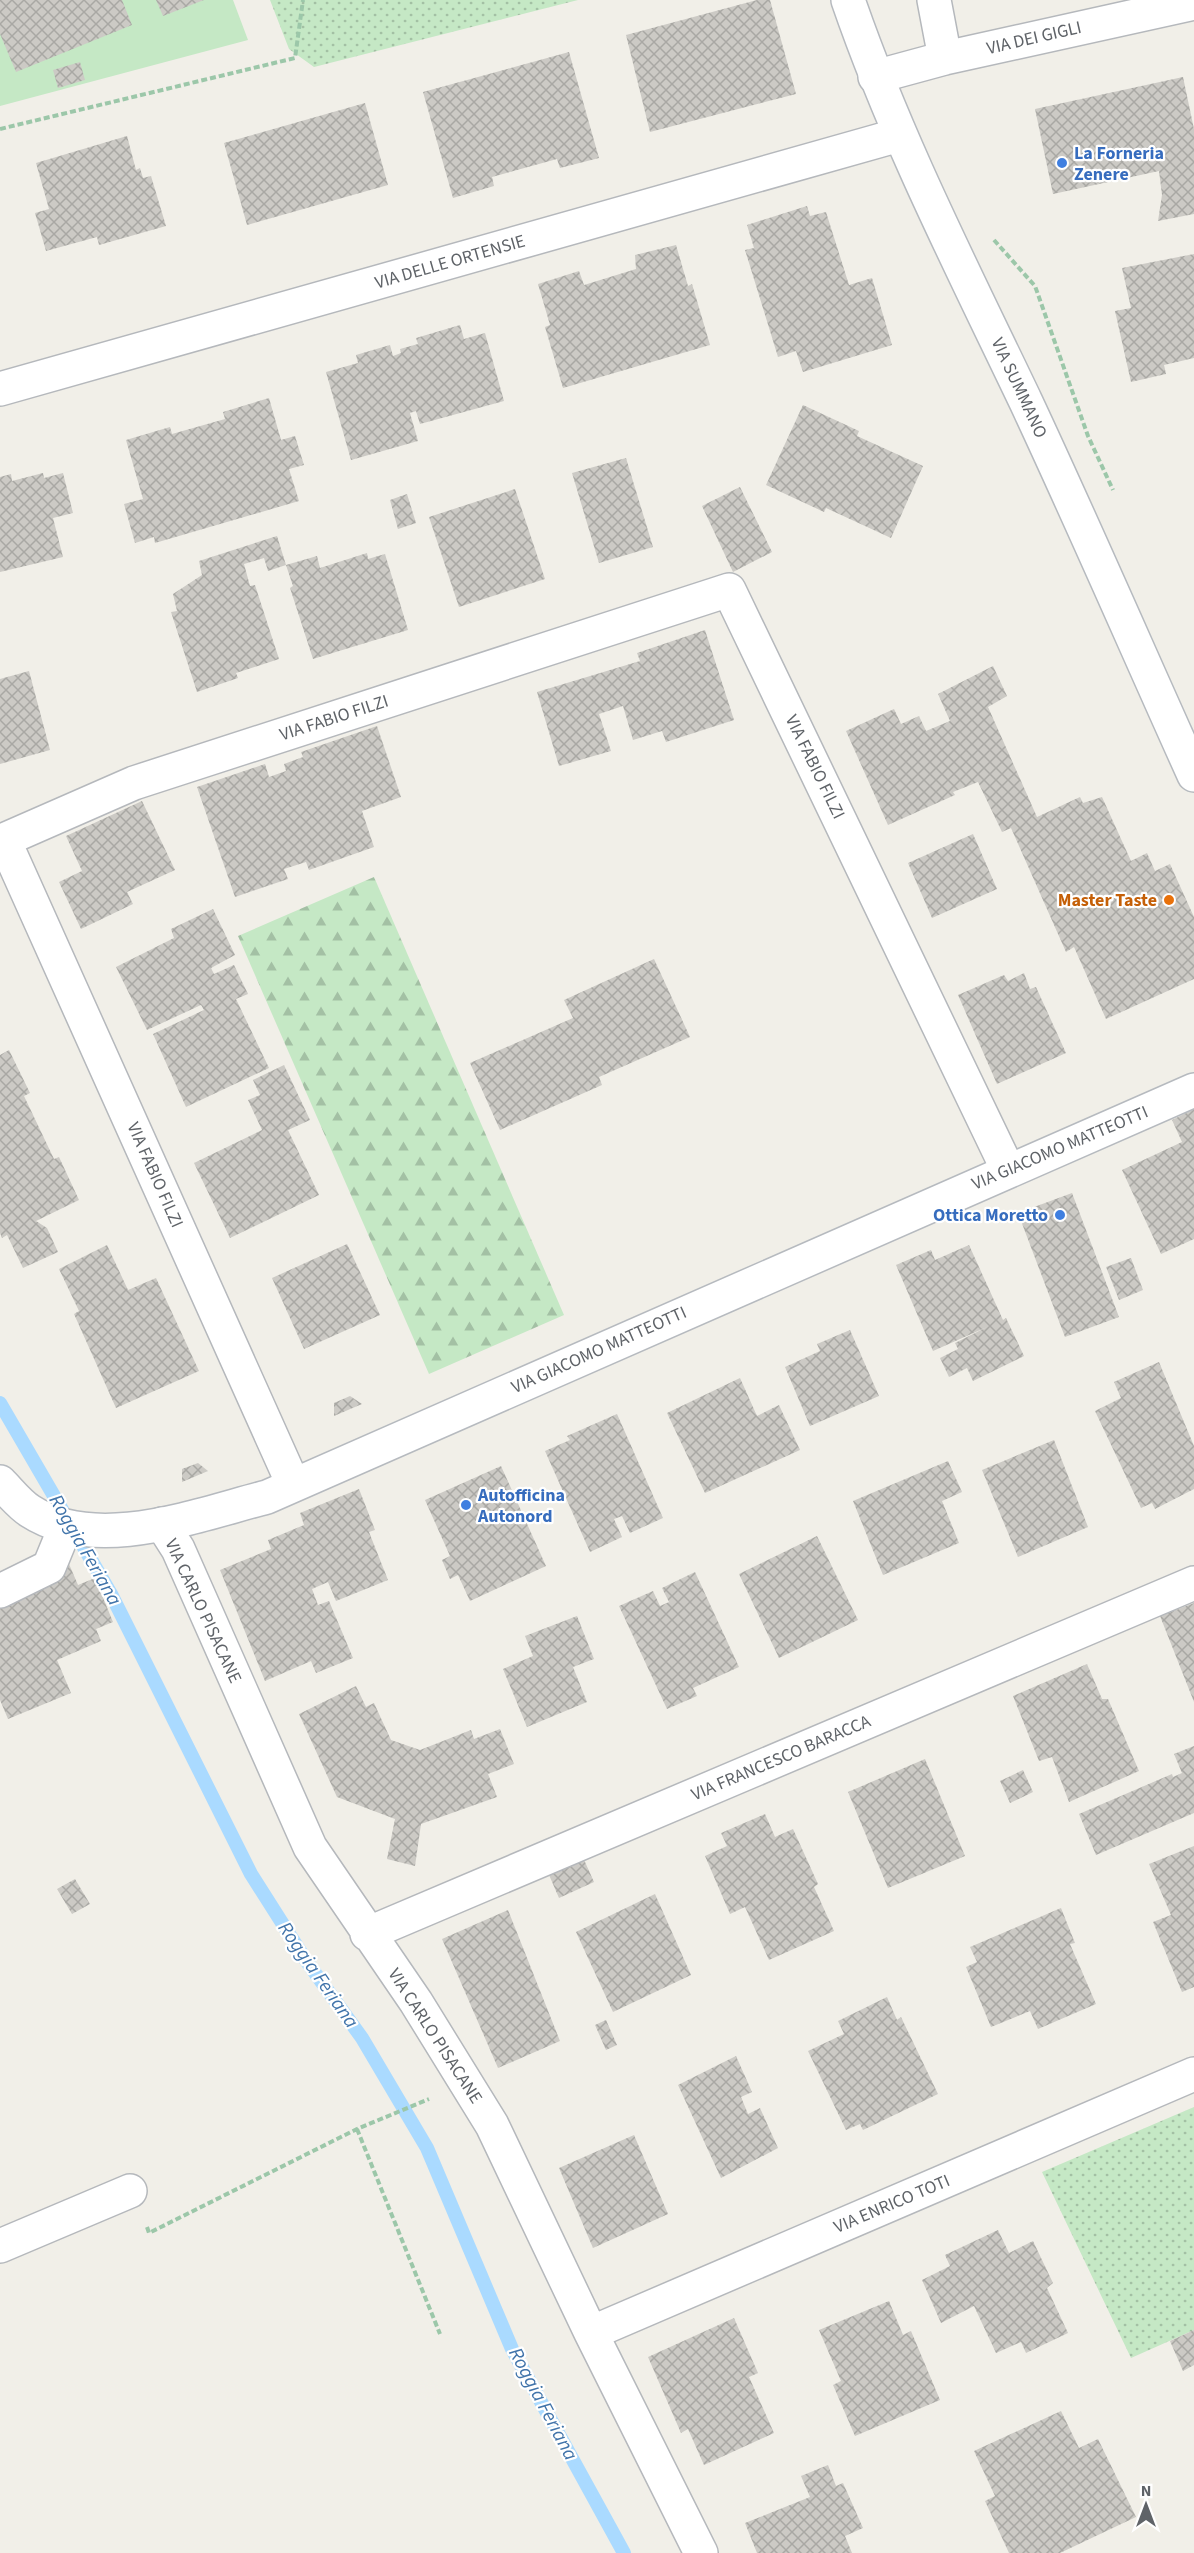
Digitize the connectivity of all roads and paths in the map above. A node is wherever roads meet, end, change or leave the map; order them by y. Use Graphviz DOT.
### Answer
graph roads {
  1 [pos="303,0"];
  2 [pos="848,0"];
  3 [pos="934,0"];
  4 [pos="1194,3"];
  5 [pos="945,58"];
  6 [pos="875,77"];
  7 [pos="0,129"];
  8 [pos="899,135"];
  9 [pos="990,235"];
  10 [pos="0,389"];
  11 [pos="1088,436"];
  12 [pos="1194,775"];
  13 [pos="1194,1090"];
  14 [pos="1008,1170"];
  15 [pos="0,1482"];
  16 [pos="294,1484"];
  17 [pos="146,1527"];
  18 [pos="65,1528"];
  19 [pos="1194,1583"];
  20 [pos="0,1591"];
  21 [pos="367,1934"];
  22 [pos="1194,2074"];
  23 [pos="439,2095"];
  24 [pos="357,2129"];
  25 [pos="130,2191"];
  26 [pos="0,2246"];
  27 [pos="591,2333"];
  28 [pos="440,2334"];
  29 [pos="701,2553"];
  1 -- 7 [label="path"];
  2 -- 6 [label="street, VIA SUMMANO"];
  3 -- 5 [label="street"];
  4 -- 5 [label="street, VIA DEI GIGLI"];
  5 -- 6 [label="street, VIA DEI GIGLI"];
  6 -- 8 [label="street, VIA SUMMANO"];
  8 -- 10 [label="street, VIA DELLE ORTENSIE"];
  8 -- 12 [label="street, VIA SUMMANO"];
  9 -- 11 [label="path"];
  13 -- 14 [label="street, VIA GIACOMO MATTEOTTI"];
  14 -- 16 [label="street, VIA GIACOMO MATTEOTTI"];
  14 -- 16 [label="street, VIA FABIO FILZI"];
  15 -- 18 [label="street, VIA GIACOMO MATTEOTTI"];
  16 -- 17 [label="street, VIA GIACOMO MATTEOTTI"];
  17 -- 18 [label="street, VIA GIACOMO MATTEOTTI"];
  17 -- 21 [label="street, VIA CARLO PISACANE"];
  18 -- 20 [label="street"];
  19 -- 21 [label="street, VIA FRANCESCO BARACCA"];
  21 -- 27 [label="street, VIA CARLO PISACANE"];
  22 -- 27 [label="street, VIA ENRICO TOTI"];
  23 -- 24 [label="path"];
  24 -- 25 [label="path"];
  24 -- 28 [label="path"];
  25 -- 26 [label="street"];
  27 -- 29 [label="street, VIA CARLO PISACANE"];
}
